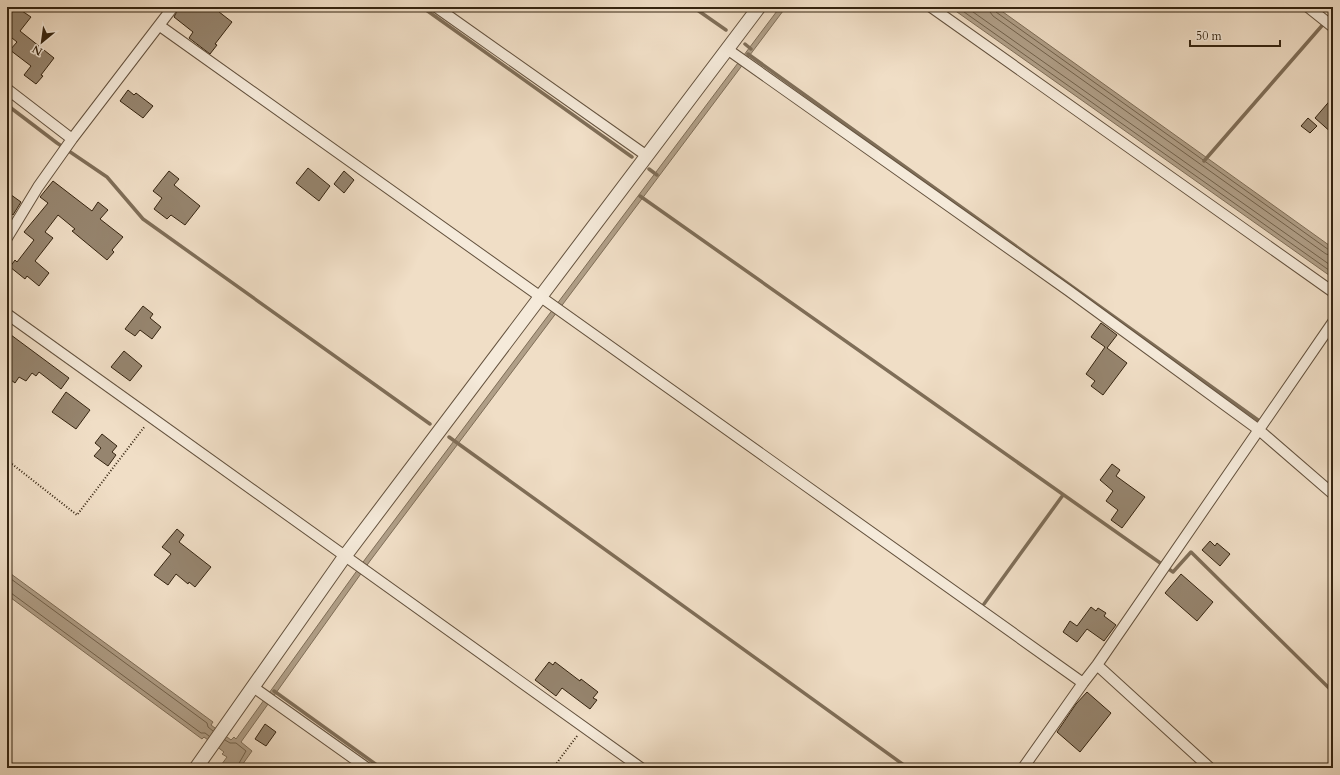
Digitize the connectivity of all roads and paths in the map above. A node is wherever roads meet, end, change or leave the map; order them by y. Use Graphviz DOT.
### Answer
graph roads {
  1 [pos="173,7"];
  2 [pos="436,7"];
  3 [pos="759,7"];
  4 [pos="931,7"];
  5 [pos="1308,7"];
  6 [pos="160,26"];
  7 [pos="1332,26"];
  8 [pos="732,53"];
  9 [pos="7,89"];
  10 [pos="68,145"];
  11 [pos="646,156"];
  12 [pos="7,238"];
  13 [pos="1333,292"];
  14 [pos="540,297"];
  15 [pos="7,314"];
  16 [pos="1333,322"];
  17 [pos="152,417"];
  18 [pos="1259,430"];
  19 [pos="12,464"];
  20 [pos="1333,494"];
  21 [pos="345,556"];
  22 [pos="1097,665"];
  23 [pos="1082,683"];
  24 [pos="253,687"];
  25 [pos="584,727"];
  26 [pos="196,768"];
  27 [pos="367,768"];
  28 [pos="553,768"];
  29 [pos="641,768"];
  30 [pos="1023,768"];
  31 [pos="1210,768"];
  1 -- 6 [label="street"];
  2 -- 11 [label="street"];
  3 -- 8 [label="street"];
  4 -- 13 [label="street"];
  5 -- 7 [label="street"];
  6 -- 10 [label="street"];
  6 -- 14 [label="street"];
  8 -- 11 [label="street"];
  8 -- 18 [label="street"];
  9 -- 10 [label="street"];
  10 -- 12 [label="street"];
  11 -- 14 [label="street"];
  14 -- 21 [label="street"];
  14 -- 23 [label="street"];
  15 -- 17 [label="street"];
  16 -- 18 [label="street"];
  17 -- 19 [label="path"];
  17 -- 21 [label="street"];
  18 -- 20 [label="street"];
  18 -- 22 [label="street"];
  21 -- 24 [label="street"];
  21 -- 25 [label="street"];
  22 -- 23 [label="street"];
  22 -- 31 [label="street"];
  23 -- 30 [label="street"];
  24 -- 26 [label="street"];
  24 -- 27 [label="street"];
  25 -- 28 [label="path"];
  25 -- 29 [label="street"];
}
